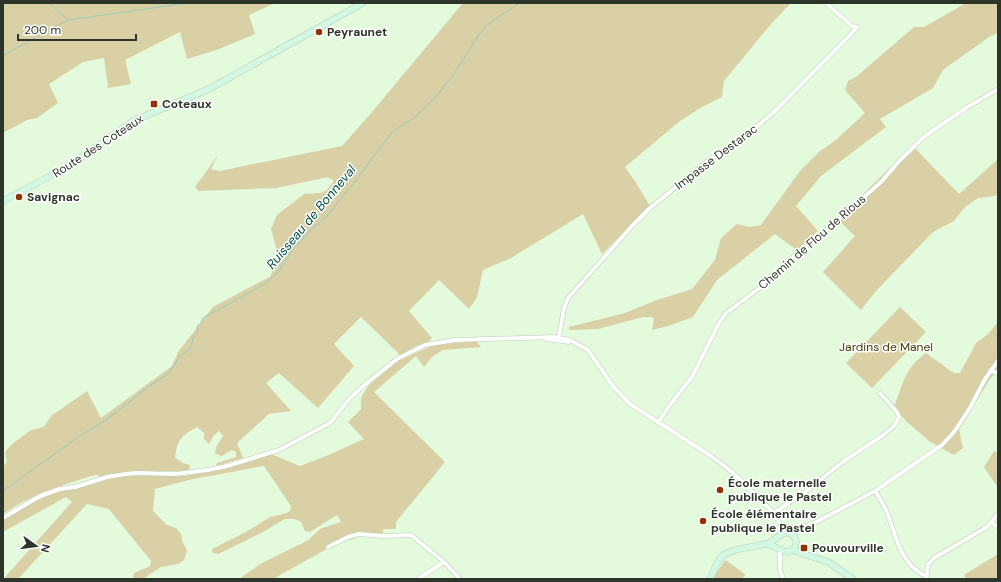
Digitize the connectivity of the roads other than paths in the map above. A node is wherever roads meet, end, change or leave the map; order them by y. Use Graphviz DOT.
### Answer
graph roads {
  1 [pos="363,3"];
  2 [pos="826,3"];
  3 [pos="998,89"];
  4 [pos="3,201"];
  5 [pos="561,339"];
  6 [pos="998,361"];
  7 [pos="990,370"];
  8 [pos="998,373"];
  9 [pos="880,393"];
  10 [pos="658,423"];
  11 [pos="875,491"];
  12 [pos="774,513"];
  13 [pos="998,514"];
  14 [pos="3,518"];
  15 [pos="778,521"];
  16 [pos="992,523"];
  17 [pos="998,527"];
  18 [pos="802,529"];
  19 [pos="788,533"];
  20 [pos="778,537"];
  21 [pos="796,542"];
  22 [pos="766,544"];
  23 [pos="328,547"];
  24 [pos="779,549"];
  25 [pos="790,551"];
  26 [pos="808,554"];
  27 [pos="444,562"];
  28 [pos="780,564"];
  29 [pos="927,578"];
  30 [pos="418,579"];
  31 [pos="460,579"];
  32 [pos="711,579"];
  33 [pos="783,579"];
  34 [pos="853,579"];
  1 -- 4 [label="street, Route des Coteaux"];
  2 -- 5 [label="street, Impasse Destarac"];
  3 -- 10 [label="street, Chemin de Flou de Rious"];
  5 -- 10 [label="street"];
  5 -- 14 [label="street"];
  6 -- 7 [label="street"];
  7 -- 8 [label="street"];
  7 -- 11 [label="street"];
  9 -- 12 [label="street"];
  10 -- 12 [label="street"];
  11 -- 18 [label="street"];
  11 -- 29 [label="street"];
  12 -- 15 [label="street"];
  13 -- 16 [label="street"];
  15 -- 19 [label="street"];
  15 -- 20 [label="street"];
  16 -- 17 [label="street"];
  16 -- 29 [label="street"];
  18 -- 19 [label="street"];
  18 -- 21 [label="street"];
  19 -- 20 [label="street"];
  19 -- 21 [label="street"];
  20 -- 22 [label="street"];
  20 -- 24 [label="street"];
  21 -- 25 [label="street"];
  21 -- 26 [label="street"];
  22 -- 24 [label="street"];
  22 -- 32 [label="street"];
  23 -- 27 [label="street"];
  24 -- 25 [label="street"];
  24 -- 28 [label="street"];
  25 -- 26 [label="street"];
  25 -- 28 [label="street"];
  26 -- 34 [label="street"];
  27 -- 30 [label="street"];
  27 -- 31 [label="street"];
  28 -- 33 [label="street"];
}
